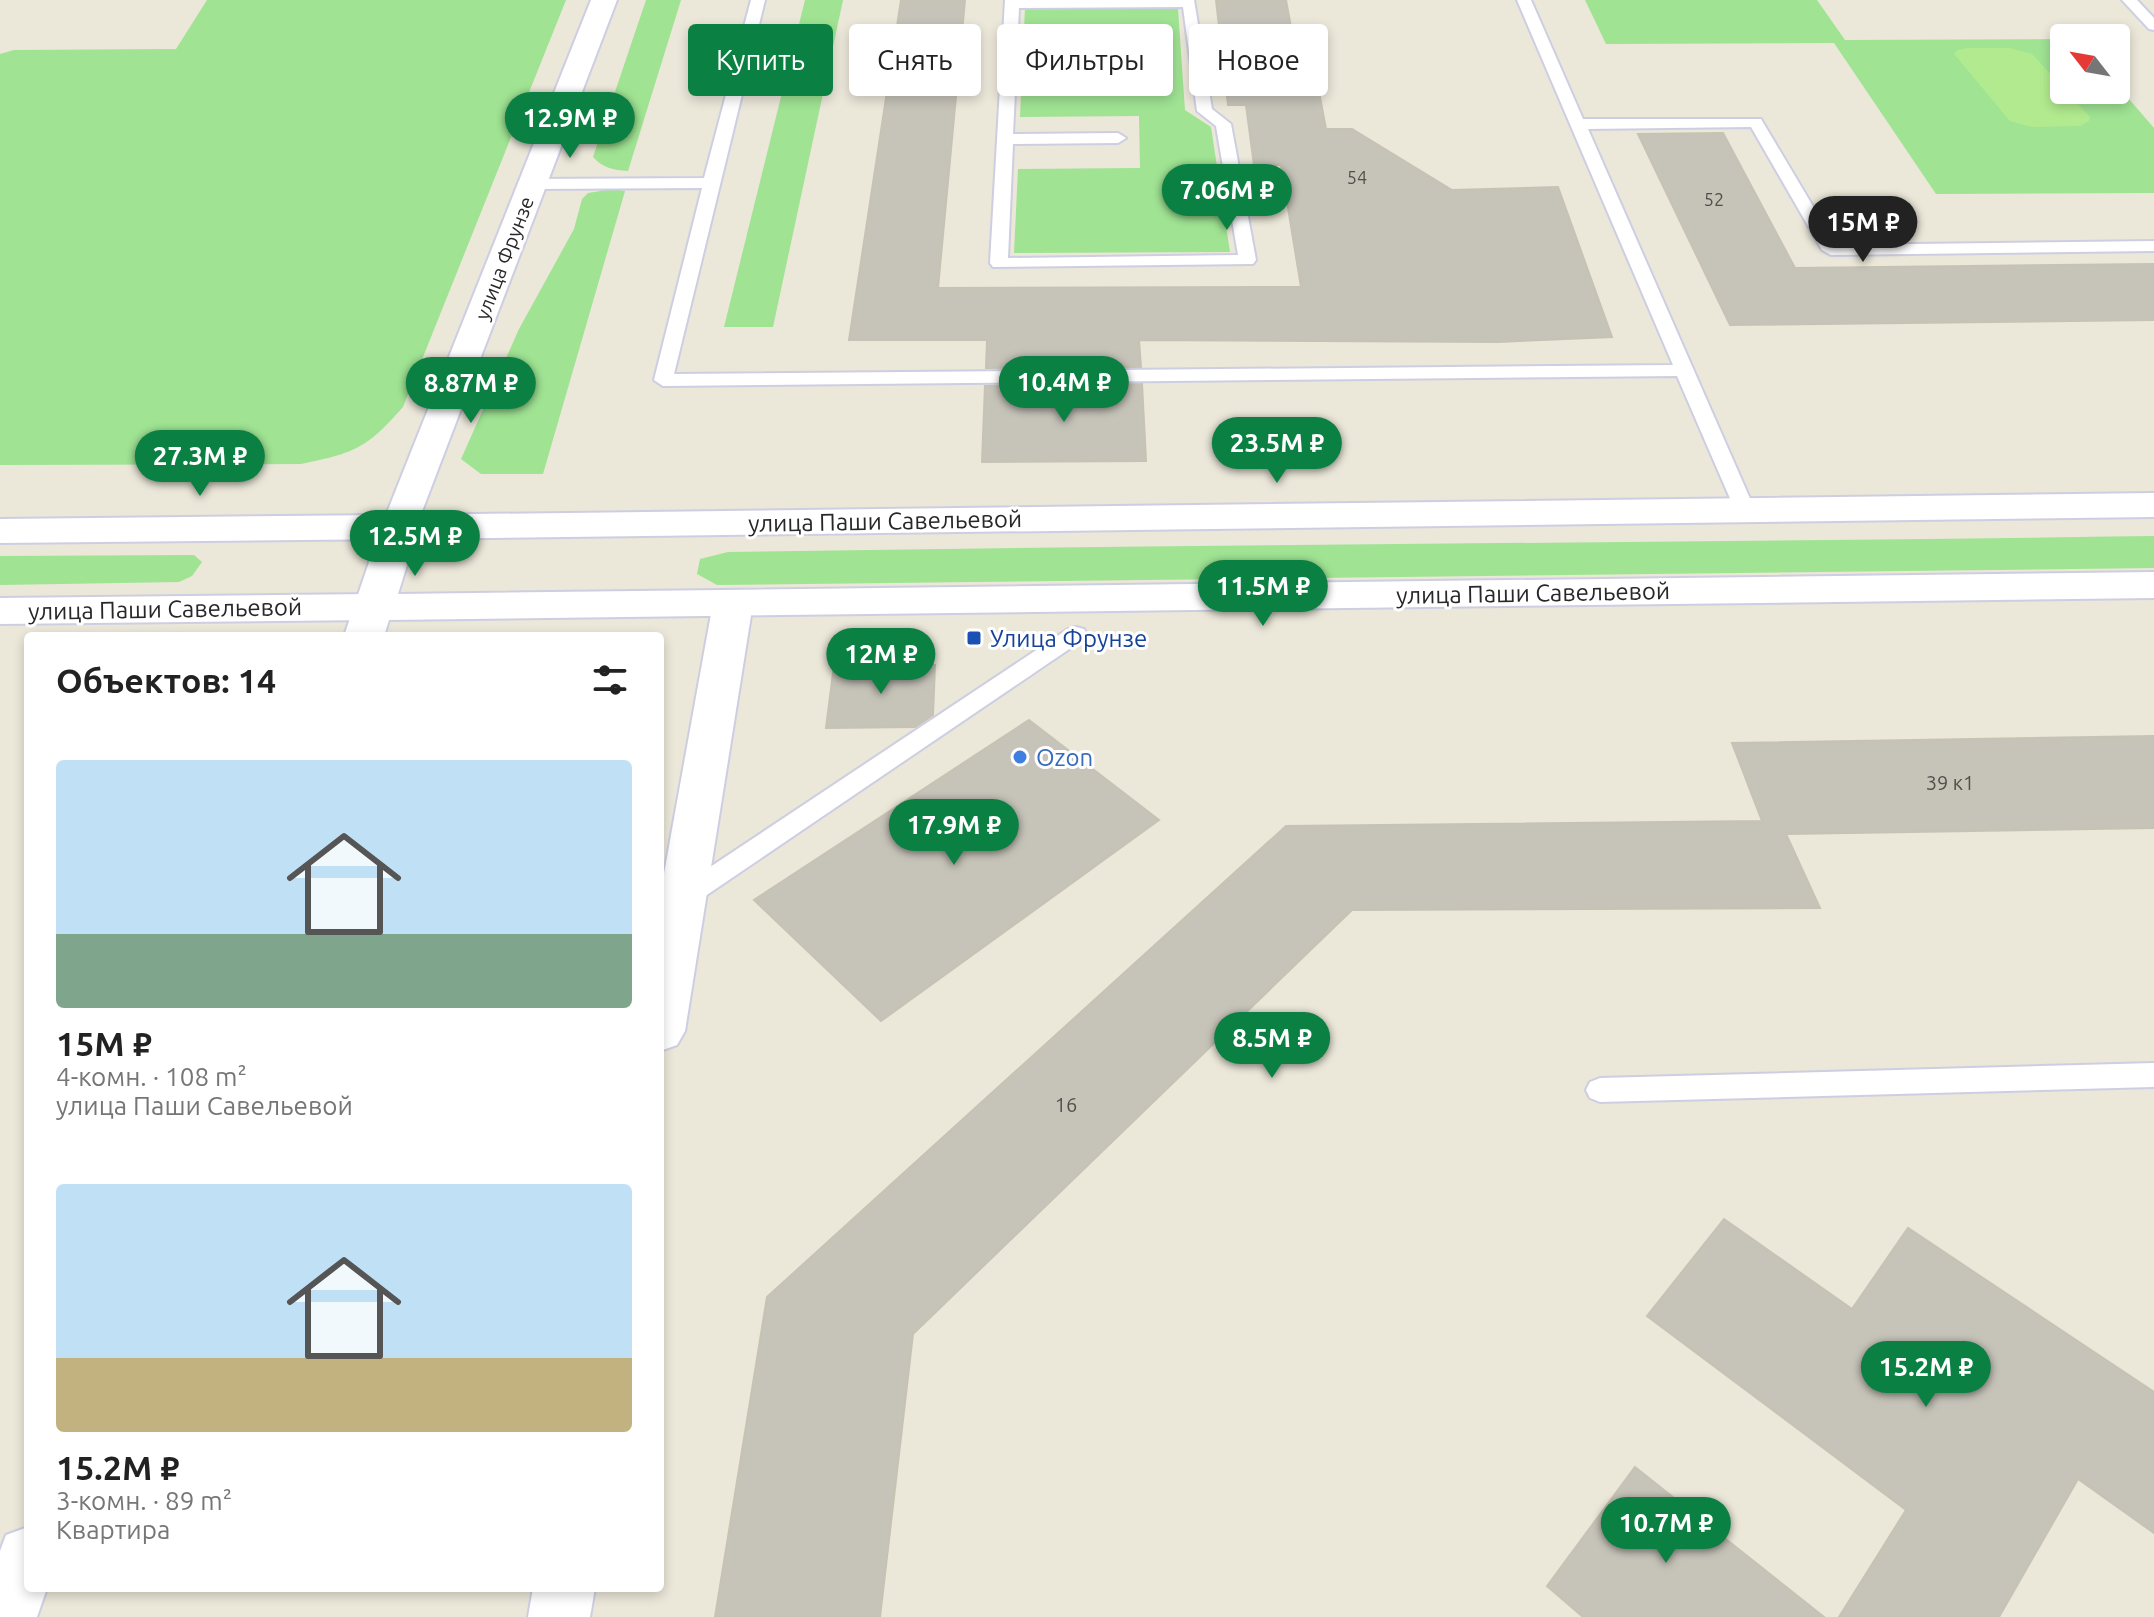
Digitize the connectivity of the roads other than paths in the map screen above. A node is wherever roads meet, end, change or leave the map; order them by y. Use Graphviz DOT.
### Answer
graph roads {
  1 [pos="604,0"];
  2 [pos="758,0"];
  3 [pos="1524,0"];
  4 [pos="2129,0"];
  5 [pos="1012,2"];
  6 [pos="2154,26"];
  7 [pos="1578,124"];
  8 [pos="1118,138"];
  9 [pos="1007,139"];
  10 [pos="711,183"];
  11 [pos="532,184"];
  12 [pos="2154,246"];
  13 [pos="1685,370"];
  14 [pos="2154,505"];
  15 [pos="1745,510"];
  16 [pos="400,527"];
  17 [pos="0,531"];
  18 [pos="2154,585"];
  19 [pos="733,603"];
  20 [pos="0,611"];
  21 [pos="368,622"];
  22 [pos="1076,634"];
  23 [pos="683,898"];
  24 [pos="664,1008"];
  25 [pos="2154,1075"];
  26 [pos="1600,1090"];
  27 [pos="24,1568"];
  28 [pos="563,1592"];
  29 [pos="6,1617"];
  30 [pos="559,1617"];
  1 -- 11 [label="main road, улица Фрунзе"];
  2 -- 10 [label="lane"];
  3 -- 7 [label="lane"];
  4 -- 6 [label="lane"];
  5 -- 9 [label="lane"];
  5 -- 9 [label="lane"];
  7 -- 12 [label="lane"];
  7 -- 13 [label="lane"];
  8 -- 9 [label="lane"];
  10 -- 11 [label="lane"];
  10 -- 13 [label="lane"];
  11 -- 16 [label="main road, улица Фрунзе"];
  13 -- 15 [label="lane"];
  14 -- 15 [label="main road, улица Паши Савельевой"];
  15 -- 16 [label="main road, улица Паши Савельевой"];
  16 -- 17 [label="main road, улица Паши Савельевой"];
  16 -- 21 [label="main road, улица Фрунзе"];
  18 -- 19 [label="main road, улица Паши Савельевой"];
  19 -- 21 [label="main road, улица Паши Савельевой"];
  19 -- 23 [label="main road"];
  20 -- 21 [label="main road, улица Паши Савельевой"];
  22 -- 23 [label="lane"];
  23 -- 24 [label="main road"];
  25 -- 26 [label="lane"];
  27 -- 29 [label="main road"];
  28 -- 30 [label="main road"];
}
